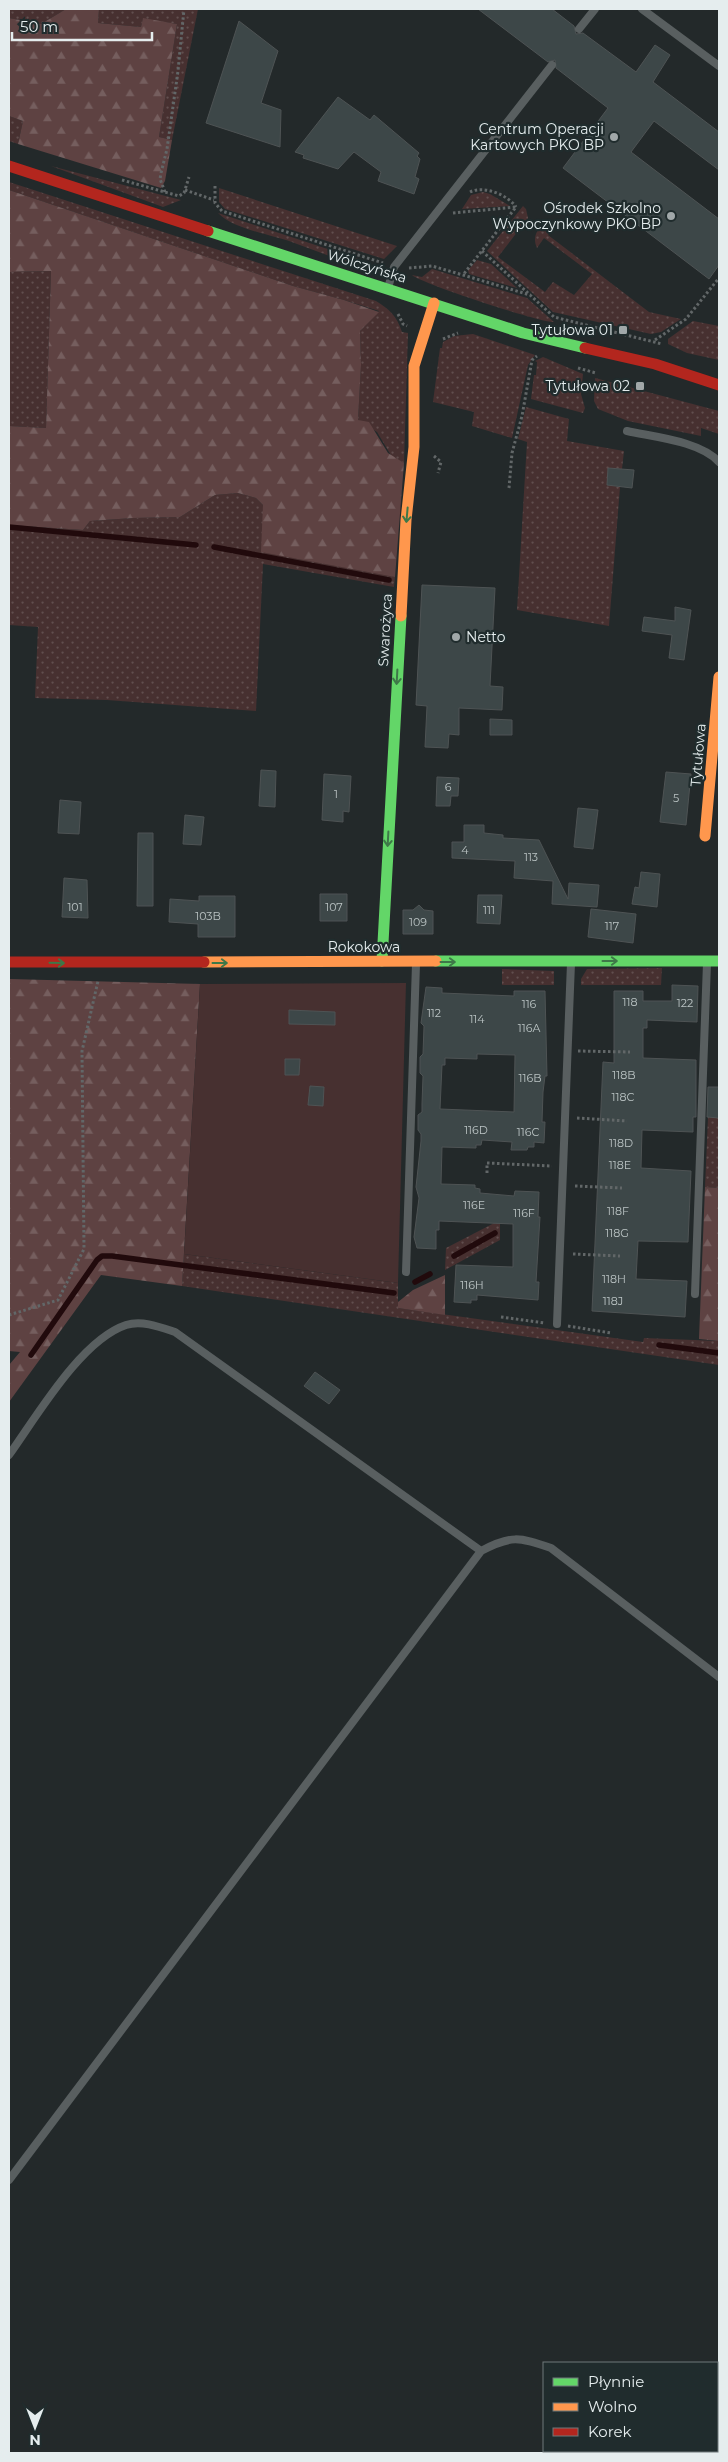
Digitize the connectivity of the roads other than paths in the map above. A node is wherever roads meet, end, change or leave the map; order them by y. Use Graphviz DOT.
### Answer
graph roads {
  1 [pos="595,9"];
  2 [pos="642,9"];
  3 [pos="579,29"];
  4 [pos="552,65"];
  5 [pos="719,66"];
  6 [pos="9,166"];
  7 [pos="388,288"];
  8 [pos="434,303"];
  9 [pos="719,385"];
  10 [pos="627,431"];
  11 [pos="719,462"];
  12 [pos="719,677"];
  13 [pos="705,836"];
  14 [pos="719,961"];
  15 [pos="9,962"];
  16 [pos="382,962"];
  17 [pos="416,962"];
  18 [pos="572,962"];
  19 [pos="707,962"];
  20 [pos="406,1272"];
  21 [pos="695,1294"];
  22 [pos="557,1324"];
  23 [pos="9,1455"];
  24 [pos="481,1552"];
  25 [pos="719,1676"];
  26 [pos="9,2180"];
  1 -- 3 [label="lane"];
  2 -- 5 [label="lane"];
  4 -- 7 [label="lane"];
  6 -- 7 [label="street, Wólczyńska"];
  7 -- 8 [label="street, Wólczyńska"];
  8 -- 9 [label="street, Wólczyńska"];
  8 -- 16 [label="street, Swarożyca, one-way"];
  10 -- 11 [label="lane"];
  12 -- 13 [label="street, Tytułowa"];
  14 -- 19 [label="street, Rokokowa"];
  15 -- 16 [label="street, Rokokowa, one-way"];
  16 -- 17 [label="street, Rokokowa"];
  17 -- 18 [label="street, Rokokowa, one-way"];
  17 -- 20 [label="lane"];
  18 -- 19 [label="street, Rokokowa, one-way"];
  18 -- 22 [label="lane"];
  19 -- 21 [label="lane"];
  23 -- 24 [label="lane"];
  24 -- 25 [label="lane"];
  24 -- 26 [label="lane"];
}
